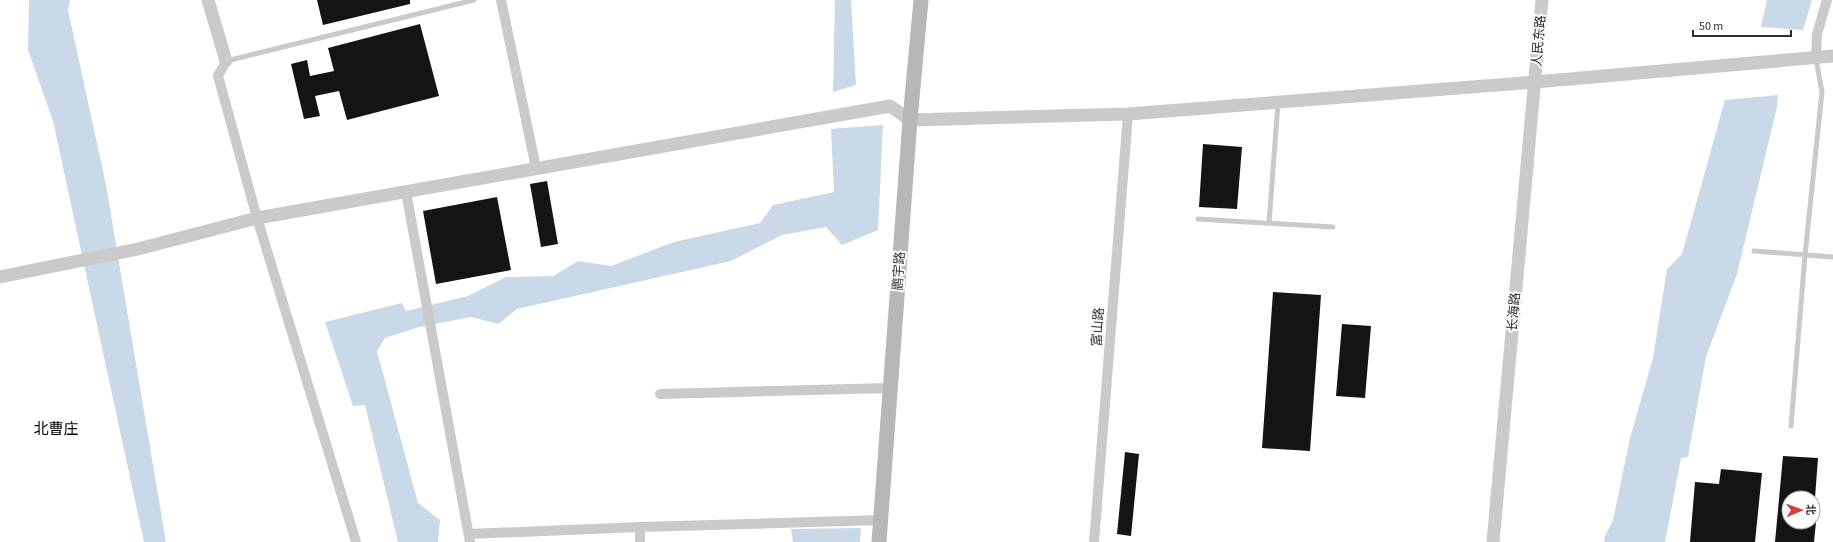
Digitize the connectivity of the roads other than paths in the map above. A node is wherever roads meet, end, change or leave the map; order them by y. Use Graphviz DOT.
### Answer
graph roads {
  1 [pos="208,0"];
  2 [pos="474,0"];
  3 [pos="501,0"];
  4 [pos="921,0"];
  5 [pos="1542,0"];
  6 [pos="1827,0"];
  7 [pos="1833,56"];
  8 [pos="1816,57"];
  9 [pos="226,61"];
  10 [pos="1535,82"];
  11 [pos="1278,102"];
  12 [pos="1128,114"];
  13 [pos="910,120"];
  14 [pos="536,168"];
  15 [pos="406,192"];
  16 [pos="257,218"];
  17 [pos="1198,219"];
  18 [pos="1269,223"];
  19 [pos="1333,228"];
  20 [pos="1754,251"];
  21 [pos="1805,255"];
  22 [pos="1833,257"];
  23 [pos="0,277"];
  24 [pos="890,388"];
  25 [pos="660,394"];
  26 [pos="1791,426"];
  27 [pos="881,520"];
  28 [pos="640,527"];
  29 [pos="470,538"];
  30 [pos="356,542"];
  31 [pos="640,542"];
  32 [pos="879,542"];
  33 [pos="1094,542"];
  34 [pos="1493,542"];
  1 -- 9 [label="street"];
  2 -- 9 [label="lane"];
  3 -- 14 [label="street"];
  4 -- 13 [label="main road, 鹏宇路"];
  5 -- 10 [label="street, 人民东路"];
  6 -- 8 [label="street"];
  7 -- 8 [label="street"];
  8 -- 10 [label="street"];
  8 -- 21 [label="lane"];
  9 -- 16 [label="street"];
  10 -- 11 [label="street"];
  10 -- 34 [label="street, 长海路"];
  11 -- 12 [label="street"];
  11 -- 18 [label="lane"];
  12 -- 13 [label="street"];
  12 -- 33 [label="street, 富山路"];
  13 -- 14 [label="street"];
  13 -- 24 [label="main road, 鹏宇路"];
  14 -- 15 [label="street"];
  15 -- 16 [label="street"];
  15 -- 29 [label="street"];
  16 -- 23 [label="street"];
  16 -- 30 [label="street"];
  17 -- 18 [label="lane"];
  18 -- 19 [label="lane"];
  20 -- 21 [label="lane"];
  21 -- 22 [label="lane"];
  21 -- 26 [label="lane"];
  24 -- 25 [label="street"];
  24 -- 27 [label="main road, 鹏宇路"];
  27 -- 28 [label="street"];
  27 -- 32 [label="main road, 鹏宇路"];
  28 -- 29 [label="street"];
  28 -- 31 [label="street"];
}
